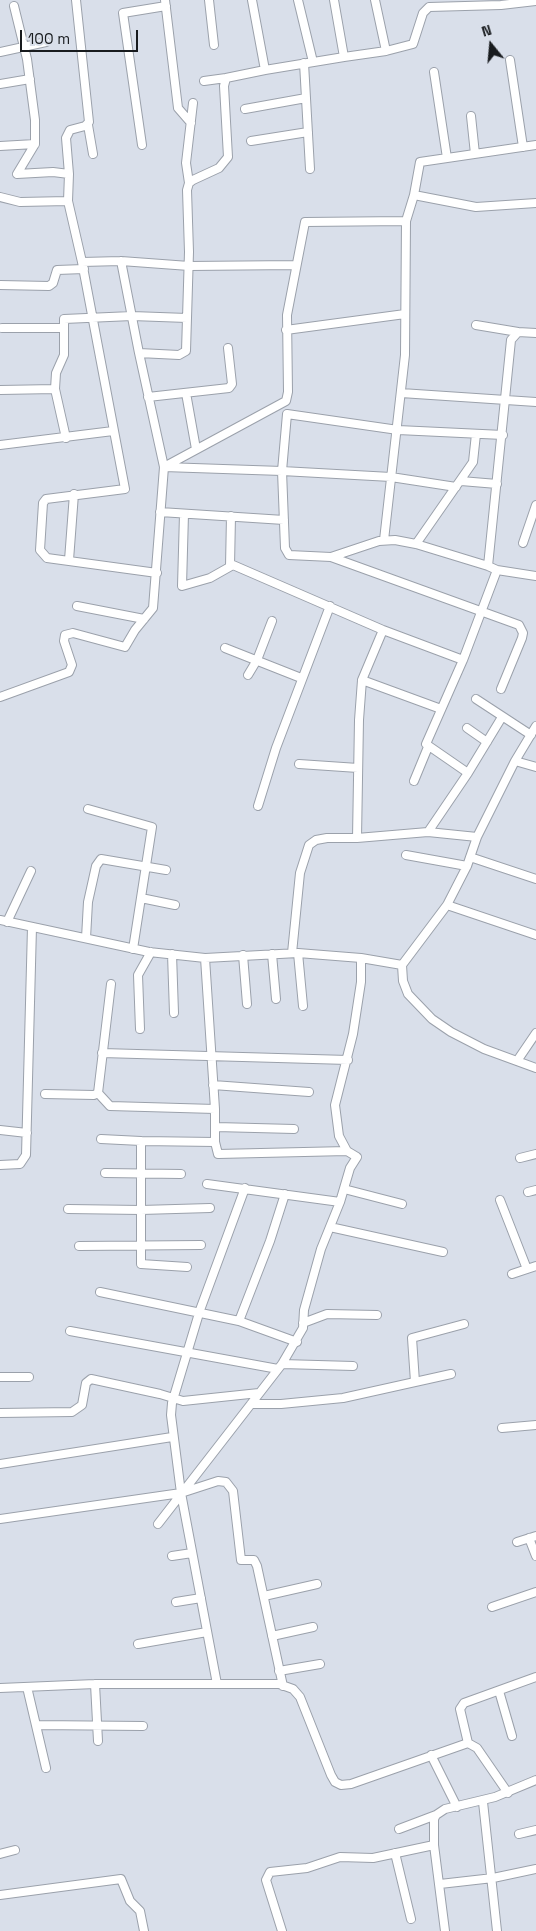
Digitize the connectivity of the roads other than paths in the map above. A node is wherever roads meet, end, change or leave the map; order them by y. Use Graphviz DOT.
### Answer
graph roads {
  1 [pos="76,0"];
  2 [pos="209,0"];
  3 [pos="252,0"];
  4 [pos="298,0"];
  5 [pos="334,0"];
  6 [pos="375,0"];
  7 [pos="536,1"];
  8 [pos="166,3"];
  9 [pos="14,6"];
  10 [pos="46,42"];
  11 [pos="214,45"];
  12 [pos="24,47"];
  13 [pos="386,51"];
  14 [pos="0,52"];
  15 [pos="344,57"];
  16 [pos="510,60"];
  17 [pos="313,62"];
  18 [pos="304,63"];
  19 [pos="265,70"];
  20 [pos="434,72"];
  21 [pos="226,78"];
  22 [pos="30,79"];
  23 [pos="204,81"];
  24 [pos="0,84"];
  25 [pos="306,98"];
  26 [pos="193,103"];
  27 [pos="244,109"];
  28 [pos="471,116"];
  29 [pos="191,123"];
  30 [pos="88,125"];
  31 [pos="308,132"];
  32 [pos="251,141"];
  33 [pos="35,144"];
  34 [pos="142,145"];
  35 [pos="536,145"];
  36 [pos="0,146"];
  37 [pos="523,147"];
  38 [pos="93,154"];
  39 [pos="475,154"];
  40 [pos="447,158"];
  41 [pos="310,169"];
  42 [pos="69,174"];
  43 [pos="189,183"];
  44 [pos="414,195"];
  45 [pos="0,197"];
  46 [pos="68,201"];
  47 [pos="536,204"];
  48 [pos="406,221"];
  49 [pos="120,261"];
  50 [pos="296,265"];
  51 [pos="83,266"];
  52 [pos="189,266"];
  53 [pos="0,285"];
  54 [pos="405,314"];
  55 [pos="132,316"];
  56 [pos="92,317"];
  57 [pos="187,318"];
  58 [pos="476,325"];
  59 [pos="2,328"];
  60 [pos="63,328"];
  61 [pos="286,330"];
  62 [pos="518,332"];
  63 [pos="536,333"];
  64 [pos="228,348"];
  65 [pos="139,353"];
  66 [pos="55,388"];
  67 [pos="0,390"];
  68 [pos="186,393"];
  69 [pos="401,393"];
  70 [pos="148,397"];
  71 [pos="506,401"];
  72 [pos="536,402"];
  73 [pos="113,430"];
  74 [pos="398,430"];
  75 [pos="476,434"];
  76 [pos="503,435"];
  77 [pos="66,438"];
  78 [pos="0,444"];
  79 [pos="196,449"];
  80 [pos="164,467"];
  81 [pos="282,471"];
  82 [pos="392,477"];
  83 [pos="459,484"];
  84 [pos="498,484"];
  85 [pos="74,494"];
  86 [pos="536,505"];
  87 [pos="160,512"];
  88 [pos="184,514"];
  89 [pos="230,516"];
  90 [pos="284,520"];
  91 [pos="384,540"];
  92 [pos="523,543"];
  93 [pos="416,544"];
  94 [pos="331,557"];
  95 [pos="69,560"];
  96 [pos="230,566"];
  97 [pos="488,566"];
  98 [pos="497,570"];
  99 [pos="157,573"];
  100 [pos="536,576"];
  101 [pos="77,606"];
  102 [pos="330,606"];
  103 [pos="482,611"];
  104 [pos="144,619"];
  105 [pos="272,621"];
  106 [pos="383,630"];
  107 [pos="225,648"];
  108 [pos="257,660"];
  109 [pos="463,660"];
  110 [pos="248,675"];
  111 [pos="301,678"];
  112 [pos="362,680"];
  113 [pos="501,689"];
  114 [pos="0,697"];
  115 [pos="476,699"];
  116 [pos="442,710"];
  117 [pos="502,717"];
  118 [pos="536,726"];
  119 [pos="467,728"];
  120 [pos="531,735"];
  121 [pos="487,742"];
  122 [pos="428,748"];
  123 [pos="516,761"];
  124 [pos="300,764"];
  125 [pos="536,767"];
  126 [pos="358,768"];
  127 [pos="468,773"];
  128 [pos="414,781"];
  129 [pos="258,806"];
  130 [pos="88,809"];
  131 [pos="428,832"];
  132 [pos="477,837"];
  133 [pos="357,838"];
  134 [pos="406,855"];
  135 [pos="470,857"];
  136 [pos="146,866"];
  137 [pos="467,866"];
  138 [pos="166,870"];
  139 [pos="31,871"];
  140 [pos="536,878"];
  141 [pos="141,898"];
  142 [pos="175,905"];
  143 [pos="447,905"];
  144 [pos="4,921"];
  145 [pos="32,927"];
  146 [pos="536,935"];
  147 [pos="86,938"];
  148 [pos="133,949"];
  149 [pos="151,952"];
  150 [pos="295,953"];
  151 [pos="172,954"];
  152 [pos="272,954"];
  153 [pos="242,955"];
  154 [pos="205,958"];
  155 [pos="361,958"];
  156 [pos="402,964"];
  157 [pos="111,984"];
  158 [pos="276,1000"];
  159 [pos="247,1004"];
  160 [pos="303,1006"];
  161 [pos="174,1013"];
  162 [pos="140,1030"];
  163 [pos="536,1035"];
  164 [pos="102,1053"];
  165 [pos="210,1055"];
  166 [pos="348,1060"];
  167 [pos="517,1060"];
  168 [pos="536,1068"];
  169 [pos="213,1084"];
  170 [pos="309,1092"];
  171 [pos="98,1093"];
  172 [pos="45,1094"];
  173 [pos="216,1108"];
  174 [pos="216,1127"];
  175 [pos="294,1129"];
  176 [pos="0,1130"];
  177 [pos="27,1133"];
  178 [pos="101,1139"];
  179 [pos="141,1141"];
  180 [pos="216,1142"];
  181 [pos="347,1151"];
  182 [pos="536,1154"];
  183 [pos="520,1158"];
  184 [pos="0,1164"];
  185 [pos="105,1173"];
  186 [pos="143,1174"];
  187 [pos="181,1174"];
  188 [pos="207,1184"];
  189 [pos="245,1188"];
  190 [pos="344,1189"];
  191 [pos="536,1190"];
  192 [pos="528,1192"];
  193 [pos="285,1194"];
  194 [pos="500,1200"];
  195 [pos="340,1202"];
  196 [pos="402,1204"];
  197 [pos="210,1208"];
  198 [pos="68,1209"];
  199 [pos="141,1210"];
  200 [pos="330,1227"];
  201 [pos="141,1244"];
  202 [pos="201,1245"];
  203 [pos="79,1246"];
  204 [pos="443,1252"];
  205 [pos="536,1266"];
  206 [pos="188,1267"];
  207 [pos="527,1269"];
  208 [pos="512,1274"];
  209 [pos="100,1292"];
  210 [pos="199,1313"];
  211 [pos="377,1316"];
  212 [pos="239,1321"];
  213 [pos="303,1323"];
  214 [pos="464,1324"];
  215 [pos="70,1331"];
  216 [pos="297,1342"];
  217 [pos="188,1353"];
  218 [pos="353,1366"];
  219 [pos="280,1367"];
  220 [pos="451,1374"];
  221 [pos="29,1376"];
  222 [pos="0,1377"];
  223 [pos="415,1382"];
  224 [pos="259,1394"];
  225 [pos="174,1399"];
  226 [pos="251,1404"];
  227 [pos="0,1413"];
  228 [pos="536,1425"];
  229 [pos="502,1428"];
  230 [pos="172,1437"];
  231 [pos="0,1464"];
  232 [pos="180,1493"];
  233 [pos="0,1519"];
  234 [pos="158,1524"];
  235 [pos="533,1537"];
  236 [pos="517,1542"];
  237 [pos="192,1553"];
  238 [pos="172,1556"];
  239 [pos="536,1556"];
  240 [pos="317,1584"];
  241 [pos="536,1592"];
  242 [pos="264,1596"];
  243 [pos="201,1598"];
  244 [pos="176,1602"];
  245 [pos="492,1607"];
  246 [pos="313,1627"];
  247 [pos="207,1632"];
  248 [pos="272,1636"];
  249 [pos="138,1644"];
  250 [pos="320,1664"];
  251 [pos="279,1671"];
  252 [pos="536,1677"];
  253 [pos="95,1684"];
  254 [pos="217,1684"];
  255 [pos="283,1686"];
  256 [pos="0,1688"];
  257 [pos="27,1688"];
  258 [pos="499,1691"];
  259 [pos="36,1725"];
  260 [pos="97,1726"];
  261 [pos="143,1726"];
  262 [pos="512,1736"];
  263 [pos="98,1741"];
  264 [pos="468,1742"];
  265 [pos="431,1755"];
  266 [pos="46,1768"];
  267 [pos="536,1780"];
  268 [pos="508,1793"];
  269 [pos="483,1802"];
  270 [pos="458,1806"];
  271 [pos="436,1815"];
  272 [pos="399,1829"];
  273 [pos="536,1830"];
  274 [pos="519,1834"];
  275 [pos="434,1845"];
  276 [pos="15,1850"];
  277 [pos="395,1853"];
  278 [pos="0,1854"];
  279 [pos="536,1869"];
  280 [pos="492,1878"];
  281 [pos="440,1884"];
  282 [pos="0,1896"];
  283 [pos="411,1919"];
  284 [pos="144,1931"];
  285 [pos="282,1931"];
  286 [pos="445,1931"];
  287 [pos="497,1931"];
  1 -- 30 [label="street"];
  2 -- 11 [label="street"];
  3 -- 19 [label="street"];
  4 -- 17 [label="street"];
  5 -- 15 [label="street"];
  6 -- 13 [label="street"];
  7 -- 13 [label="street"];
  8 -- 29 [label="street"];
  8 -- 34 [label="street"];
  9 -- 12 [label="street"];
  10 -- 12 [label="street"];
  12 -- 14 [label="street"];
  12 -- 22 [label="street"];
  13 -- 15 [label="street"];
  15 -- 17 [label="street"];
  16 -- 37 [label="street"];
  17 -- 18 [label="street"];
  18 -- 19 [label="street"];
  18 -- 25 [label="street"];
  19 -- 21 [label="street"];
  20 -- 40 [label="street"];
  21 -- 23 [label="street"];
  21 -- 43 [label="street"];
  22 -- 24 [label="street"];
  22 -- 33 [label="street"];
  25 -- 27 [label="street"];
  25 -- 31 [label="street"];
  26 -- 29 [label="street"];
  28 -- 39 [label="street"];
  29 -- 43 [label="street"];
  30 -- 38 [label="street"];
  30 -- 42 [label="street"];
  31 -- 32 [label="street"];
  31 -- 41 [label="street"];
  33 -- 36 [label="street"];
  33 -- 42 [label="street"];
  35 -- 37 [label="street"];
  37 -- 39 [label="street"];
  39 -- 40 [label="street"];
  40 -- 44 [label="street"];
  42 -- 46 [label="street"];
  43 -- 52 [label="street"];
  44 -- 47 [label="street"];
  44 -- 48 [label="street"];
  45 -- 46 [label="street"];
  46 -- 51 [label="street"];
  48 -- 50 [label="street"];
  48 -- 54 [label="street"];
  49 -- 51 [label="street"];
  49 -- 52 [label="street"];
  49 -- 55 [label="street"];
  50 -- 52 [label="street"];
  50 -- 61 [label="street"];
  51 -- 53 [label="street"];
  51 -- 56 [label="street"];
  52 -- 57 [label="street"];
  54 -- 61 [label="street"];
  54 -- 69 [label="street"];
  55 -- 56 [label="street"];
  55 -- 57 [label="street"];
  55 -- 65 [label="street"];
  56 -- 60 [label="street"];
  56 -- 73 [label="street"];
  57 -- 65 [label="street"];
  58 -- 62 [label="street"];
  59 -- 60 [label="street"];
  60 -- 66 [label="street"];
  61 -- 79 [label="street"];
  62 -- 63 [label="street"];
  62 -- 71 [label="street"];
  64 -- 68 [label="street"];
  65 -- 70 [label="street"];
  66 -- 67 [label="street"];
  66 -- 77 [label="street"];
  68 -- 70 [label="street"];
  68 -- 79 [label="street"];
  69 -- 71 [label="street"];
  69 -- 74 [label="street"];
  70 -- 80 [label="street"];
  71 -- 72 [label="street"];
  71 -- 76 [label="street"];
  73 -- 77 [label="street"];
  73 -- 85 [label="street"];
  74 -- 75 [label="street"];
  74 -- 81 [label="street"];
  74 -- 82 [label="street"];
  75 -- 76 [label="street"];
  75 -- 83 [label="street"];
  76 -- 84 [label="street"];
  77 -- 78 [label="street"];
  79 -- 80 [label="street"];
  80 -- 81 [label="street"];
  80 -- 87 [label="street"];
  81 -- 82 [label="street"];
  81 -- 90 [label="street"];
  82 -- 83 [label="street"];
  82 -- 91 [label="street"];
  83 -- 84 [label="street"];
  83 -- 93 [label="street"];
  84 -- 97 [label="street"];
  85 -- 95 [label="street"];
  85 -- 95 [label="street"];
  86 -- 92 [label="street"];
  87 -- 88 [label="street"];
  87 -- 99 [label="street"];
  88 -- 89 [label="street"];
  88 -- 96 [label="street"];
  89 -- 90 [label="street"];
  89 -- 96 [label="street"];
  90 -- 94 [label="street"];
  91 -- 93 [label="street"];
  91 -- 94 [label="street"];
  93 -- 97 [label="street"];
  94 -- 103 [label="street"];
  95 -- 99 [label="street"];
  96 -- 102 [label="street"];
  97 -- 98 [label="street"];
  98 -- 100 [label="street"];
  98 -- 103 [label="street"];
  99 -- 104 [label="street"];
  101 -- 104 [label="street"];
  102 -- 106 [label="street"];
  102 -- 111 [label="street"];
  103 -- 109 [label="street"];
  103 -- 113 [label="street"];
  104 -- 114 [label="street"];
  105 -- 108 [label="street"];
  106 -- 109 [label="street"];
  106 -- 112 [label="street"];
  107 -- 108 [label="street"];
  108 -- 110 [label="street"];
  108 -- 111 [label="street"];
  109 -- 116 [label="street"];
  111 -- 129 [label="street"];
  112 -- 116 [label="street"];
  112 -- 126 [label="street"];
  115 -- 117 [label="street"];
  116 -- 122 [label="street"];
  117 -- 120 [label="street"];
  117 -- 121 [label="street"];
  118 -- 120 [label="street"];
  119 -- 121 [label="street"];
  120 -- 123 [label="street"];
  121 -- 127 [label="street"];
  122 -- 127 [label="street"];
  122 -- 128 [label="street"];
  123 -- 125 [label="street"];
  123 -- 132 [label="street"];
  124 -- 126 [label="street"];
  126 -- 133 [label="street"];
  127 -- 131 [label="street"];
  130 -- 136 [label="street"];
  131 -- 132 [label="street"];
  131 -- 133 [label="street"];
  132 -- 135 [label="street"];
  133 -- 150 [label="street"];
  134 -- 137 [label="street"];
  135 -- 137 [label="street"];
  135 -- 140 [label="street"];
  136 -- 138 [label="street"];
  136 -- 141 [label="street"];
  136 -- 147 [label="street"];
  137 -- 143 [label="street"];
  139 -- 144 [label="street"];
  141 -- 142 [label="street"];
  141 -- 148 [label="street"];
  143 -- 146 [label="street"];
  143 -- 156 [label="street"];
  144 -- 145 [label="street"];
  145 -- 147 [label="street"];
  145 -- 177 [label="street"];
  147 -- 148 [label="street"];
  148 -- 149 [label="street"];
  149 -- 151 [label="street"];
  149 -- 162 [label="street"];
  150 -- 152 [label="street"];
  150 -- 155 [label="street"];
  150 -- 160 [label="street"];
  151 -- 154 [label="street"];
  151 -- 161 [label="street"];
  152 -- 153 [label="street"];
  152 -- 158 [label="street"];
  153 -- 154 [label="street"];
  153 -- 159 [label="street"];
  154 -- 165 [label="street"];
  155 -- 156 [label="street"];
  155 -- 166 [label="street"];
  156 -- 167 [label="street"];
  157 -- 164 [label="street"];
  163 -- 167 [label="street"];
  164 -- 165 [label="street"];
  164 -- 171 [label="street"];
  165 -- 166 [label="street"];
  165 -- 169 [label="street"];
  166 -- 181 [label="street"];
  167 -- 168 [label="street"];
  169 -- 170 [label="street"];
  169 -- 173 [label="street"];
  171 -- 172 [label="street"];
  171 -- 173 [label="street"];
  173 -- 174 [label="street"];
  174 -- 175 [label="street"];
  174 -- 180 [label="street"];
  176 -- 177 [label="street"];
  177 -- 184 [label="street"];
  178 -- 179 [label="street"];
  179 -- 180 [label="street"];
  179 -- 186 [label="street"];
  180 -- 181 [label="street"];
  181 -- 190 [label="street"];
  182 -- 183 [label="street"];
  185 -- 186 [label="street"];
  186 -- 187 [label="street"];
  186 -- 199 [label="street"];
  188 -- 189 [label="street"];
  189 -- 193 [label="street"];
  189 -- 210 [label="street"];
  190 -- 195 [label="street"];
  190 -- 196 [label="street"];
  191 -- 192 [label="street"];
  193 -- 195 [label="street"];
  193 -- 212 [label="street"];
  194 -- 207 [label="street"];
  195 -- 200 [label="street"];
  197 -- 199 [label="street"];
  198 -- 199 [label="street"];
  199 -- 201 [label="street"];
  200 -- 204 [label="street"];
  200 -- 213 [label="street"];
  201 -- 202 [label="street"];
  201 -- 203 [label="street"];
  201 -- 206 [label="street"];
  205 -- 207 [label="street"];
  207 -- 208 [label="street"];
  209 -- 210 [label="street"];
  210 -- 212 [label="street"];
  210 -- 217 [label="street"];
  211 -- 213 [label="street"];
  212 -- 216 [label="street"];
  213 -- 216 [label="street"];
  214 -- 223 [label="street"];
  215 -- 217 [label="street"];
  216 -- 219 [label="street"];
  217 -- 219 [label="street"];
  217 -- 225 [label="street"];
  218 -- 219 [label="street"];
  219 -- 224 [label="street"];
  220 -- 223 [label="street"];
  221 -- 222 [label="street"];
  223 -- 226 [label="street"];
  224 -- 225 [label="street"];
  224 -- 226 [label="street"];
  225 -- 227 [label="street"];
  225 -- 230 [label="street"];
  226 -- 232 [label="street"];
  228 -- 229 [label="street"];
  230 -- 231 [label="street"];
  230 -- 232 [label="street"];
  232 -- 233 [label="street"];
  232 -- 234 [label="street"];
  232 -- 237 [label="street"];
  232 -- 242 [label="street"];
  235 -- 236 [label="street"];
  235 -- 239 [label="street"];
  237 -- 238 [label="street"];
  237 -- 243 [label="street"];
  240 -- 242 [label="street"];
  241 -- 245 [label="street"];
  242 -- 248 [label="street"];
  243 -- 244 [label="street"];
  243 -- 247 [label="street"];
  246 -- 248 [label="street"];
  247 -- 249 [label="street"];
  247 -- 254 [label="street"];
  248 -- 251 [label="street"];
  250 -- 251 [label="street"];
  251 -- 255 [label="street"];
  252 -- 258 [label="street"];
  253 -- 254 [label="street"];
  253 -- 257 [label="street"];
  253 -- 260 [label="street"];
  254 -- 255 [label="street"];
  255 -- 265 [label="street"];
  256 -- 257 [label="street"];
  257 -- 259 [label="street"];
  258 -- 262 [label="street"];
  258 -- 264 [label="street"];
  259 -- 260 [label="street"];
  259 -- 266 [label="street"];
  260 -- 261 [label="street"];
  260 -- 263 [label="street"];
  264 -- 265 [label="street"];
  264 -- 268 [label="street"];
  265 -- 270 [label="street"];
  267 -- 268 [label="street"];
  268 -- 269 [label="street"];
  269 -- 270 [label="street"];
  269 -- 280 [label="street"];
  270 -- 271 [label="street"];
  271 -- 272 [label="street"];
  271 -- 275 [label="street"];
  273 -- 274 [label="street"];
  275 -- 277 [label="street"];
  275 -- 281 [label="street"];
  276 -- 278 [label="street"];
  277 -- 283 [label="street"];
  277 -- 285 [label="street"];
  279 -- 280 [label="street"];
  280 -- 281 [label="street"];
  280 -- 287 [label="street"];
  281 -- 286 [label="street"];
  282 -- 284 [label="street"];
}
